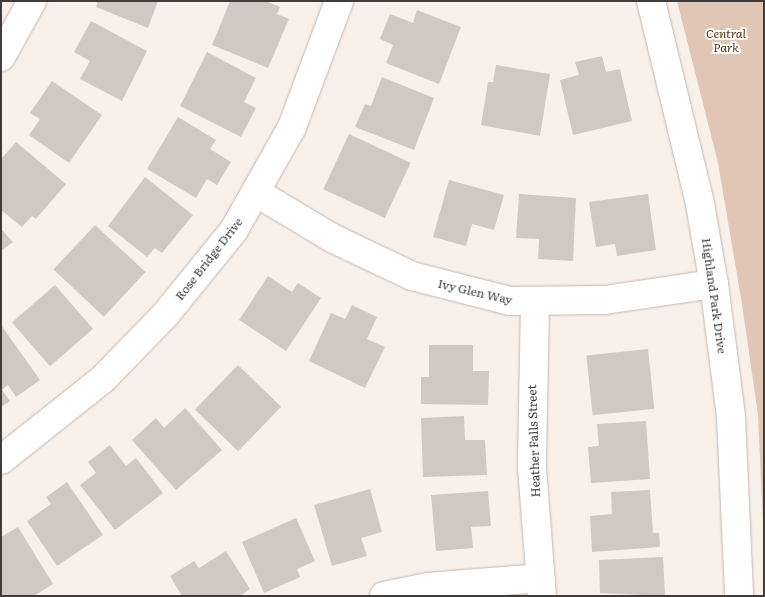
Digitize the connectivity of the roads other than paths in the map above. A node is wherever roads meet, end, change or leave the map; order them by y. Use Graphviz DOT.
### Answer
graph roads {
  1 [pos="32,1"];
  2 [pos="339,1"];
  3 [pos="651,1"];
  4 [pos="1,57"];
  5 [pos="257,192"];
  6 [pos="714,284"];
  7 [pos="535,304"];
  8 [pos="1,460"];
  9 [pos="541,587"];
  10 [pos="384,596"];
  11 [pos="740,596"];
  1 -- 4 [label="street"];
  2 -- 5 [label="street, Rose Bridge Drive"];
  3 -- 6 [label="street, Highland Park Drive"];
  5 -- 7 [label="street, Ivy Glen Way"];
  5 -- 8 [label="street, Rose Bridge Drive"];
  6 -- 7 [label="street, Ivy Glen Way"];
  6 -- 11 [label="street, Highland Park Drive"];
  7 -- 9 [label="street, Heather Falls Street"];
  9 -- 10 [label="street"];
}
